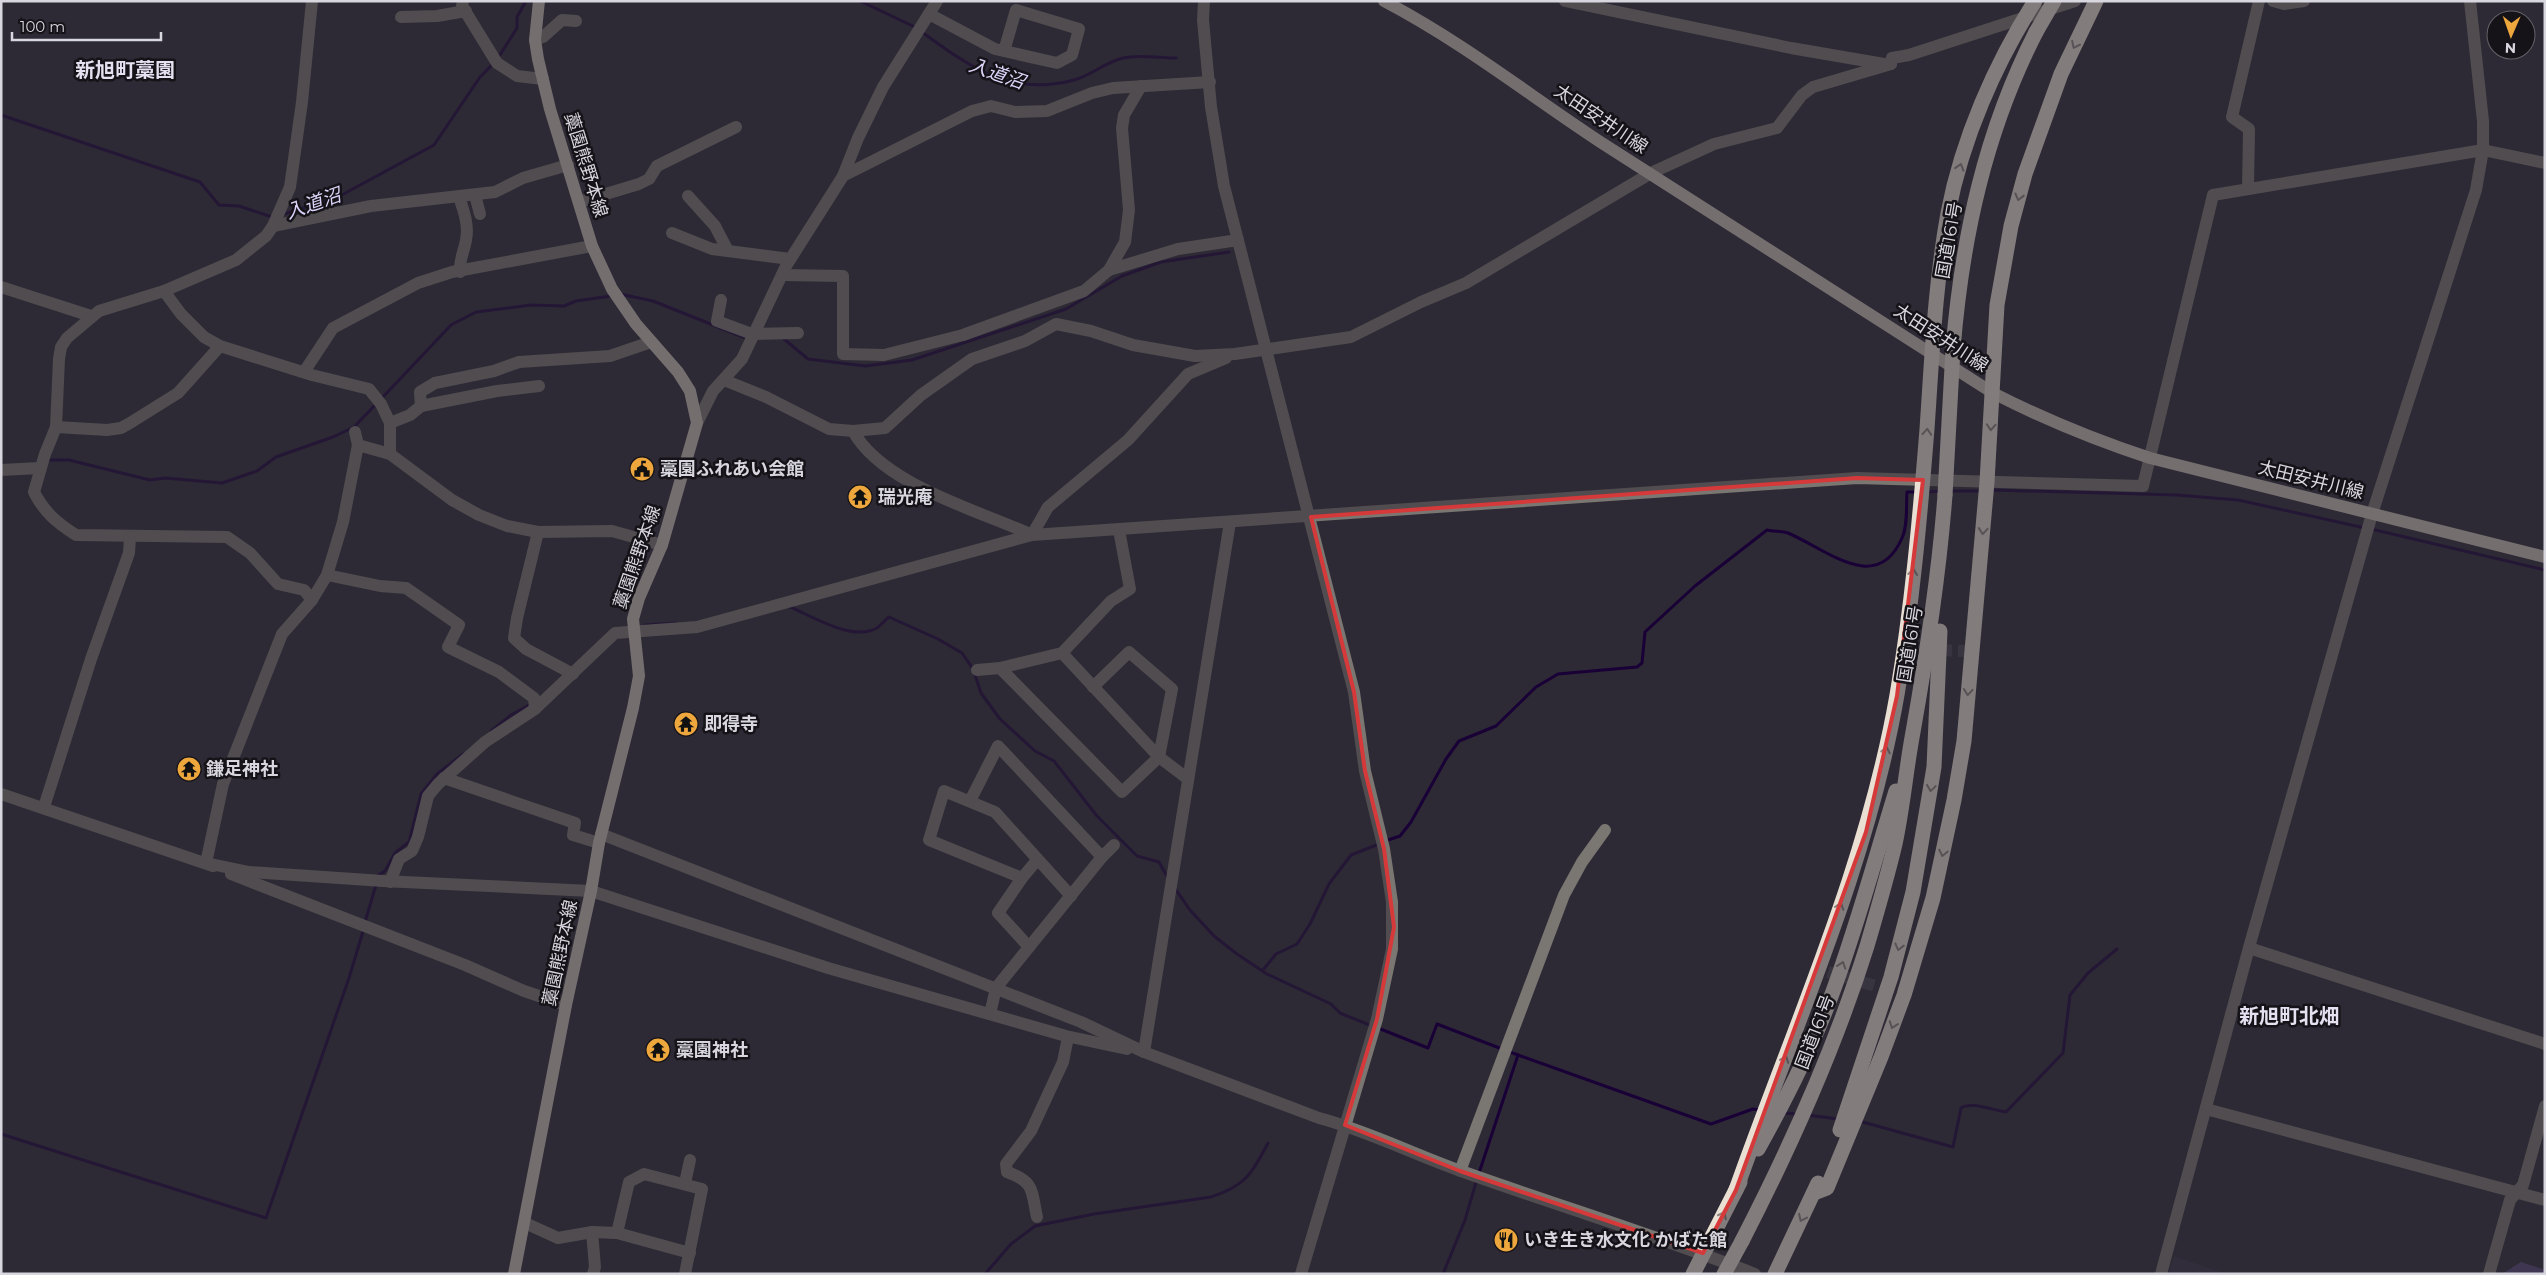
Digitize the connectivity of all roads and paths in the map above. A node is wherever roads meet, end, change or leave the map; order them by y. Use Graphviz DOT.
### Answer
graph roads {
  1 [pos="312,1"];
  2 [pos="539,1"];
  3 [pos="937,1"];
  4 [pos="1204,1"];
  5 [pos="1384,1"];
  6 [pos="1565,1"];
  7 [pos="2035,1"];
  8 [pos="2054,1"];
  9 [pos="2075,1"];
  10 [pos="2096,1"];
  11 [pos="2259,1"];
  12 [pos="2273,1"];
  13 [pos="2304,1"];
  14 [pos="2470,1"];
  15 [pos="464,6"];
  16 [pos="929,14"];
  17 [pos="401,17"];
  18 [pos="2024,18"];
  19 [pos="576,20"];
  20 [pos="535,40"];
  21 [pos="1004,52"];
  22 [pos="1891,64"];
  23 [pos="543,79"];
  24 [pos="1210,82"];
  25 [pos="1141,86"];
  26 [pos="736,127"];
  27 [pos="2483,150"];
  28 [pos="2545,163"];
  29 [pos="568,164"];
  30 [pos="1651,173"];
  31 [pos="843,176"];
  32 [pos="2248,188"];
  33 [pos="475,195"];
  34 [pos="688,196"];
  35 [pos="460,197"];
  36 [pos="579,202"];
  37 [pos="480,214"];
  38 [pos="274,224"];
  39 [pos="672,233"];
  40 [pos="1238,240"];
  41 [pos="592,246"];
  42 [pos="728,251"];
  43 [pos="790,259"];
  44 [pos="1108,270"];
  45 [pos="460,272"];
  46 [pos="782,274"];
  47 [pos="1,287"];
  48 [pos="164,291"];
  49 [pos="721,300"];
  50 [pos="1045,307"];
  51 [pos="91,316"];
  52 [pos="1055,322"];
  53 [pos="798,333"];
  54 [pos="749,340"];
  55 [pos="651,342"];
  56 [pos="220,346"];
  57 [pos="1267,349"];
  58 [pos="1235,354"];
  59 [pos="1932,354"];
  60 [pos="494,371"];
  61 [pos="304,372"];
  62 [pos="724,380"];
  63 [pos="539,386"];
  64 [pos="497,391"];
  65 [pos="1993,392"];
  66 [pos="421,406"];
  67 [pos="390,423"];
  68 [pos="697,423"];
  69 [pos="56,428"];
  70 [pos="853,431"];
  71 [pos="390,454"];
  72 [pos="2150,458"];
  73 [pos="40,468"];
  74 [pos="1,470"];
  75 [pos="1923,480"];
  76 [pos="1987,482"];
  77 [pos="1311,517"];
  78 [pos="1230,522"];
  79 [pos="2369,524"];
  80 [pos="1119,530"];
  81 [pos="538,532"];
  82 [pos="1032,535"];
  83 [pos="130,537"];
  84 [pos="662,545"];
  85 [pos="2545,557"];
  86 [pos="327,575"];
  87 [pos="1938,582"];
  88 [pos="312,600"];
  89 [pos="633,627"];
  90 [pos="1062,653"];
  91 [pos="1000,668"];
  92 [pos="977,670"];
  93 [pos="569,672"];
  94 [pos="1093,687"];
  95 [pos="535,704"];
  96 [pos="1913,731"];
  97 [pos="1159,757"];
  98 [pos="444,778"];
  99 [pos="1188,779"];
  100 [pos="1,794"];
  101 [pos="970,802"];
  102 [pos="44,807"];
  103 [pos="1605,830"];
  104 [pos="600,839"];
  105 [pos="1114,845"];
  106 [pos="1102,857"];
  107 [pos="1037,860"];
  108 [pos="206,863"];
  109 [pos="1022,878"];
  110 [pos="390,882"];
  111 [pos="591,892"];
  112 [pos="1071,896"];
  113 [pos="1029,947"];
  114 [pos="2249,948"];
  115 [pos="996,988"];
  116 [pos="1889,990"];
  117 [pos="1904,995"];
  118 [pos="566,1005"];
  119 [pos="990,1014"];
  120 [pos="1068,1037"];
  121 [pos="2545,1044"];
  122 [pos="1144,1052"];
  123 [pos="2545,1106"];
  124 [pos="2206,1109"];
  125 [pos="1772,1111"];
  126 [pos="1850,1119"];
  127 [pos="1345,1125"];
  128 [pos="690,1160"];
  129 [pos="1466,1173"];
  130 [pos="685,1183"];
  131 [pos="2518,1192"];
  132 [pos="2545,1200"];
  133 [pos="1037,1217"];
  134 [pos="525,1223"];
  135 [pos="592,1232"];
  136 [pos="617,1233"];
  137 [pos="690,1253"];
  138 [pos="1703,1253"];
  139 [pos="514,1274"];
  140 [pos="593,1274"];
  141 [pos="685,1274"];
  142 [pos="1301,1274"];
  143 [pos="1692,1274"];
  144 [pos="1724,1274"];
  145 [pos="1755,1274"];
  146 [pos="1775,1274"];
  147 [pos="2161,1274"];
  148 [pos="2489,1274"];
  1 -- 38 [label="street"];
  2 -- 20 [label="main road, 藁園熊野本線"];
  3 -- 16 [label="street"];
  4 -- 24 [label="street"];
  5 -- 30 [label="main road, 太田安井川線"];
  6 -- 22 [label="street"];
  7 -- 18 [label="highway"];
  8 -- 87 [label="highway, 国道161号, bridge"];
  9 -- 18 [label="street"];
  10 -- 65 [label="highway, one-way"];
  11 -- 32 [label="street"];
  12 -- 13 [label="street"];
  14 -- 27 [label="street"];
  15 -- 17 [label="street"];
  15 -- 23 [label="street"];
  16 -- 21 [label="street"];
  16 -- 31 [label="street"];
  18 -- 22 [label="street"];
  59 -- 18 [label="highway, one-way"];
  19 -- 20 [label="street"];
  20 -- 23 [label="main road, 藁園熊野本線"];
  21 -- 21 [label="street"];
  22 -- 30 [label="street"];
  23 -- 29 [label="main road, 藁園熊野本線"];
  24 -- 25 [label="street"];
  24 -- 40 [label="street"];
  25 -- 31 [label="street"];
  25 -- 44 [label="street"];
  26 -- 36 [label="street"];
  27 -- 28 [label="street"];
  27 -- 32 [label="street"];
  27 -- 79 [label="street"];
  29 -- 33 [label="street"];
  29 -- 36 [label="main road, 藁園熊野本線"];
  30 -- 57 [label="street"];
  30 -- 59 [label="main road, 太田安井川線"];
  31 -- 43 [label="street"];
  32 -- 72 [label="street"];
  33 -- 35 [label="street"];
  33 -- 37 [label="street"];
  34 -- 42 [label="street"];
  35 -- 38 [label="street"];
  35 -- 45 [label="street"];
  36 -- 41 [label="main road, 藁園熊野本線"];
  38 -- 48 [label="street"];
  39 -- 42 [label="street"];
  40 -- 44 [label="street"];
  40 -- 57 [label="street"];
  41 -- 45 [label="street"];
  41 -- 55 [label="main road, 藁園熊野本線"];
  42 -- 43 [label="street"];
  43 -- 46 [label="street"];
  44 -- 50 [label="street"];
  45 -- 61 [label="street"];
  46 -- 50 [label="street"];
  46 -- 54 [label="street"];
  47 -- 51 [label="street"];
  48 -- 51 [label="street"];
  48 -- 56 [label="street"];
  49 -- 54 [label="street"];
  50 -- 52 [label="street"];
  51 -- 69 [label="street"];
  52 -- 58 [label="street"];
  52 -- 70 [label="street"];
  53 -- 54 [label="street"];
  54 -- 62 [label="street"];
  55 -- 60 [label="street"];
  55 -- 68 [label="main road, 藁園熊野本線"];
  56 -- 61 [label="street"];
  56 -- 69 [label="street"];
  57 -- 58 [label="street"];
  57 -- 77 [label="street"];
  58 -- 82 [label="street"];
  59 -- 65 [label="main road, 太田安井川線"];
  75 -- 59 [label="highway, one-way"];
  60 -- 64 [label="street"];
  60 -- 66 [label="street"];
  61 -- 67 [label="street"];
  62 -- 68 [label="street"];
  62 -- 70 [label="street"];
  63 -- 64 [label="street"];
  64 -- 66 [label="street"];
  65 -- 72 [label="main road, 太田安井川線"];
  65 -- 76 [label="highway, one-way"];
  66 -- 67 [label="street"];
  67 -- 71 [label="street"];
  68 -- 84 [label="main road, 藁園熊野本線"];
  69 -- 73 [label="street"];
  70 -- 82 [label="street"];
  71 -- 81 [label="street"];
  71 -- 86 [label="street"];
  72 -- 76 [label="street"];
  72 -- 79 [label="main road, 太田安井川線"];
  73 -- 74 [label="street"];
  73 -- 83 [label="street"];
  75 -- 76 [label="street"];
  75 -- 77 [label="street"];
  125 -- 75 [label="highway, one-way"];
  76 -- 117 [label="highway, one-way"];
  77 -- 78 [label="street"];
  77 -- 127 [label="street"];
  78 -- 80 [label="street"];
  78 -- 99 [label="street"];
  79 -- 85 [label="main road, 太田安井川線"];
  79 -- 114 [label="street"];
  80 -- 82 [label="street"];
  80 -- 90 [label="street"];
  81 -- 84 [label="street"];
  81 -- 93 [label="street"];
  82 -- 89 [label="street"];
  83 -- 88 [label="street"];
  83 -- 102 [label="street"];
  84 -- 89 [label="main road, 藁園熊野本線"];
  86 -- 88 [label="street"];
  86 -- 95 [label="street"];
  87 -- 96 [label="highway, 国道161号"];
  87 -- 126 [label="highway, one-way"];
  88 -- 108 [label="street"];
  89 -- 93 [label="street"];
  89 -- 104 [label="main road, 藁園熊野本線"];
  90 -- 91 [label="street"];
  90 -- 94 [label="street"];
  91 -- 92 [label="street"];
  91 -- 97 [label="street"];
  93 -- 95 [label="street"];
  94 -- 97 [label="street"];
  94 -- 97 [label="street"];
  95 -- 98 [label="street"];
  125 -- 96 [label="highway, one-way"];
  96 -- 144 [label="highway, 国道161号, bridge"];
  97 -- 99 [label="street"];
  98 -- 104 [label="street"];
  98 -- 110 [label="street"];
  99 -- 122 [label="street"];
  100 -- 102 [label="street"];
  101 -- 106 [label="street"];
  101 -- 107 [label="street"];
  101 -- 109 [label="street"];
  102 -- 108 [label="street"];
  103 -- 129 [label="street"];
  104 -- 111 [label="main road, 藁園熊野本線"];
  104 -- 115 [label="street"];
  105 -- 106 [label="street"];
  106 -- 112 [label="street"];
  107 -- 109 [label="street"];
  107 -- 112 [label="street"];
  108 -- 110 [label="street"];
  108 -- 118 [label="street"];
  109 -- 113 [label="street"];
  110 -- 111 [label="street"];
  111 -- 118 [label="main road, 藁園熊野本線"];
  111 -- 119 [label="street"];
  112 -- 113 [label="street"];
  113 -- 115 [label="street"];
  114 -- 121 [label="street"];
  114 -- 124 [label="street"];
  115 -- 119 [label="street"];
  115 -- 122 [label="street"];
  116 -- 117 [label="street"];
  117 -- 126 [label="highway, one-way"];
  118 -- 134 [label="main road, 藁園熊野本線"];
  119 -- 120 [label="street"];
  120 -- 122 [label="street"];
  120 -- 133 [label="street"];
  122 -- 127 [label="street"];
  123 -- 131 [label="street"];
  124 -- 131 [label="street"];
  124 -- 147 [label="street"];
  138 -- 125 [label="highway, one-way"];
  126 -- 146 [label="highway, one-way"];
  127 -- 129 [label="street"];
  127 -- 142 [label="street"];
  128 -- 130 [label="street"];
  129 -- 138 [label="street"];
  130 -- 136 [label="street"];
  130 -- 137 [label="street"];
  131 -- 132 [label="street"];
  131 -- 148 [label="street"];
  134 -- 135 [label="street"];
  134 -- 139 [label="main road, 藁園熊野本線"];
  135 -- 136 [label="street"];
  135 -- 140 [label="street"];
  136 -- 137 [label="street"];
  137 -- 141 [label="street"];
  138 -- 143 [label="highway"];
  138 -- 145 [label="street"];
}
